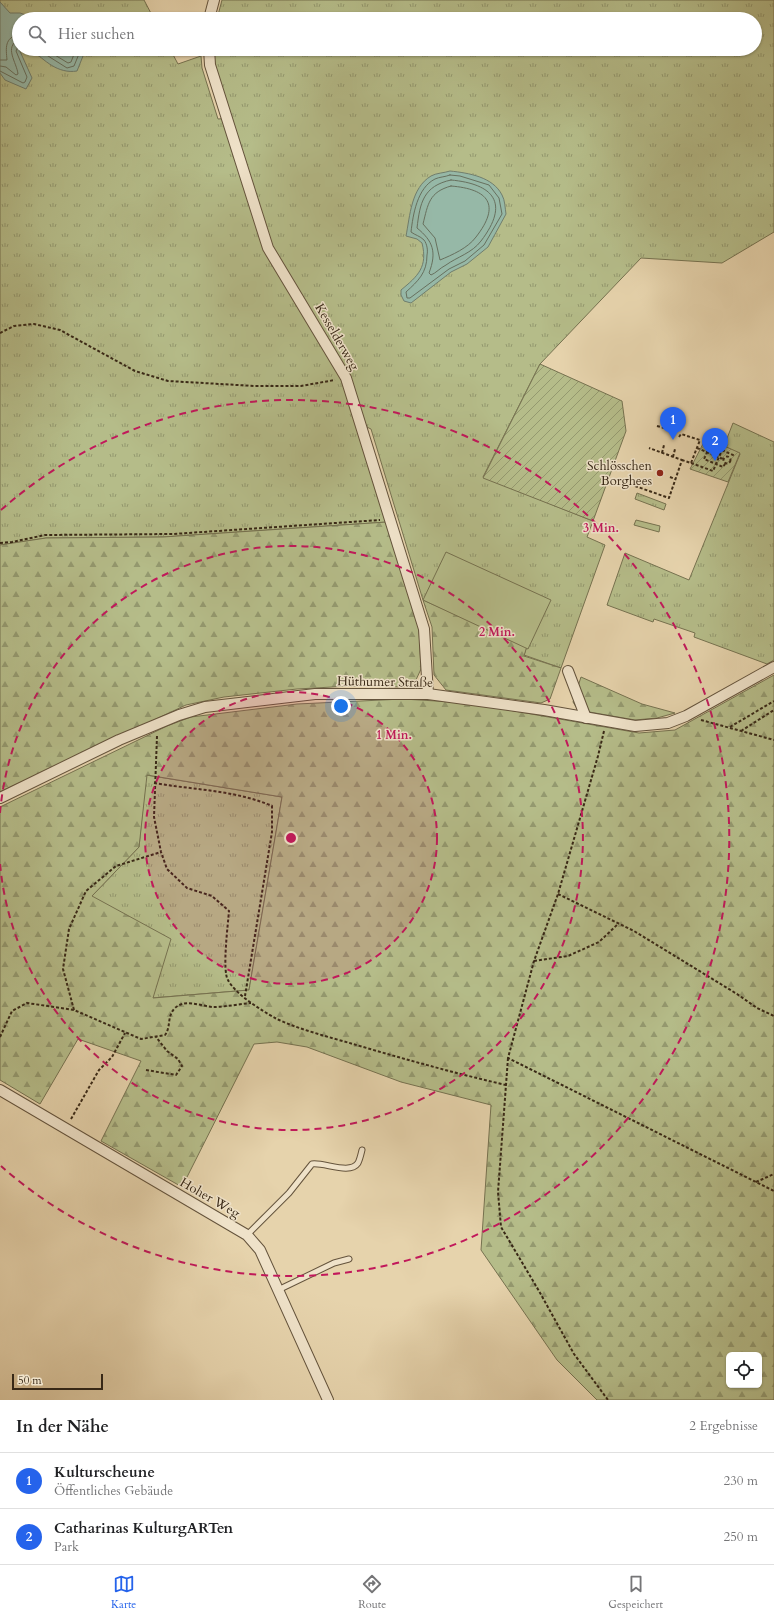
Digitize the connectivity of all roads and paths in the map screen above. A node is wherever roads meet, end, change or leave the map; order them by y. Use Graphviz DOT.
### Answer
graph roads {
  1 [pos="214,0"];
  2 [pos="211,12"];
  3 [pos="209,56"];
  4 [pos="0,333"];
  5 [pos="346,378"];
  6 [pos="657,426"];
  7 [pos="664,428"];
  8 [pos="680,437"];
  9 [pos="664,445"];
  10 [pos="649,448"];
  11 [pos="696,448"];
  12 [pos="675,449"];
  13 [pos="722,450"];
  14 [pos="662,453"];
  15 [pos="707,453"];
  16 [pos="729,454"];
  17 [pos="735,456"];
  18 [pos="673,457"];
  19 [pos="719,457"];
  20 [pos="728,457"];
  21 [pos="723,459"];
  22 [pos="682,460"];
  23 [pos="691,463"];
  24 [pos="716,464"];
  25 [pos="725,464"];
  26 [pos="642,467"];
  27 [pos="648,469"];
  28 [pos="670,477"];
  29 [pos="675,479"];
  30 [pos="635,486"];
  31 [pos="391,519"];
  32 [pos="0,543"];
  33 [pos="774,667"];
  34 [pos="568,671"];
  35 [pos="428,694"];
  36 [pos="774,701"];
  37 [pos="774,710"];
  38 [pos="686,716"];
  39 [pos="586,718"];
  40 [pos="607,721"];
  41 [pos="157,724"];
  42 [pos="730,728"];
  43 [pos="741,731"];
  44 [pos="774,740"];
  45 [pos="154,783"];
  46 [pos="0,798"];
  47 [pos="161,852"];
  48 [pos="558,894"];
  49 [pos="618,924"];
  50 [pos="534,961"];
  51 [pos="245,996"];
  52 [pos="251,1003"];
  53 [pos="74,1010"];
  54 [pos="774,1016"];
  55 [pos="125,1033"];
  56 [pos="0,1037"];
  57 [pos="156,1037"];
  58 [pos="508,1058"];
  59 [pos="146,1070"];
  60 [pos="506,1084"];
  61 [pos="0,1090"];
  62 [pos="65,1128"];
  63 [pos="362,1150"];
  64 [pos="774,1174"];
  65 [pos="756,1182"];
  66 [pos="774,1191"];
  67 [pos="247,1235"];
  68 [pos="350,1259"];
  69 [pos="278,1290"];
  70 [pos="328,1400"];
  71 [pos="608,1400"];
  1 -- 2 [label="street"];
  3 -- 5 [label="street, Kesselderweg"];
  4 -- 5 [label="path"];
  5 -- 31 [label="street, Kesselderweg"];
  6 -- 7 [label="path"];
  8 -- 11 [label="path"];
  9 -- 14 [label="path"];
  10 -- 14 [label="path"];
  11 -- 15 [label="path"];
  11 -- 23 [label="path"];
  12 -- 18 [label="path"];
  13 -- 15 [label="path"];
  13 -- 16 [label="path"];
  13 -- 19 [label="path"];
  14 -- 18 [label="path"];
  15 -- 19 [label="path"];
  15 -- 24 [label="path"];
  16 -- 17 [label="path"];
  16 -- 20 [label="path"];
  18 -- 22 [label="path"];
  19 -- 21 [label="path"];
  19 -- 24 [label="path"];
  20 -- 21 [label="path"];
  20 -- 25 [label="path"];
  21 -- 25 [label="path"];
  22 -- 23 [label="path"];
  22 -- 29 [label="path"];
  23 -- 24 [label="path"];
  24 -- 25 [label="path"];
  26 -- 27 [label="path"];
  28 -- 29 [label="path"];
  29 -- 30 [label="path"];
  31 -- 32 [label="path"];
  31 -- 35 [label="street, Kesselderweg"];
  33 -- 38 [label="street, Hüthumer Straße"];
  34 -- 39 [label="street"];
  35 -- 39 [label="street, Hüthumer Straße"];
  35 -- 41 [label="street, Hüthumer Straße"];
  36 -- 42 [label="path"];
  37 -- 43 [label="path"];
  38 -- 40 [label="street, Hüthumer Straße"];
  38 -- 42 [label="path"];
  39 -- 40 [label="street, Hüthumer Straße"];
  40 -- 48 [label="path"];
  41 -- 45 [label="path"];
  41 -- 46 [label="street, Hüthumer Straße"];
  42 -- 43 [label="path"];
  43 -- 44 [label="path"];
  45 -- 47 [label="path"];
  45 -- 51 [label="path"];
  47 -- 51 [label="path"];
  47 -- 53 [label="path"];
  48 -- 49 [label="path"];
  48 -- 50 [label="path"];
  49 -- 50 [label="path"];
  49 -- 54 [label="path"];
  50 -- 58 [label="path"];
  51 -- 52 [label="path"];
  52 -- 57 [label="path"];
  52 -- 60 [label="path"];
  53 -- 55 [label="path"];
  53 -- 56 [label="path"];
  55 -- 57 [label="path"];
  55 -- 62 [label="path"];
  57 -- 59 [label="path"];
  58 -- 60 [label="path"];
  58 -- 65 [label="path"];
  60 -- 71 [label="path"];
  61 -- 62 [label="street, Hoher Weg"];
  62 -- 67 [label="street, Hoher Weg"];
  63 -- 67 [label="lane"];
  64 -- 65 [label="path"];
  65 -- 66 [label="path"];
  67 -- 69 [label="street, Hoher Weg"];
  68 -- 69 [label="lane"];
  69 -- 70 [label="street, Hoher Weg"];
}
